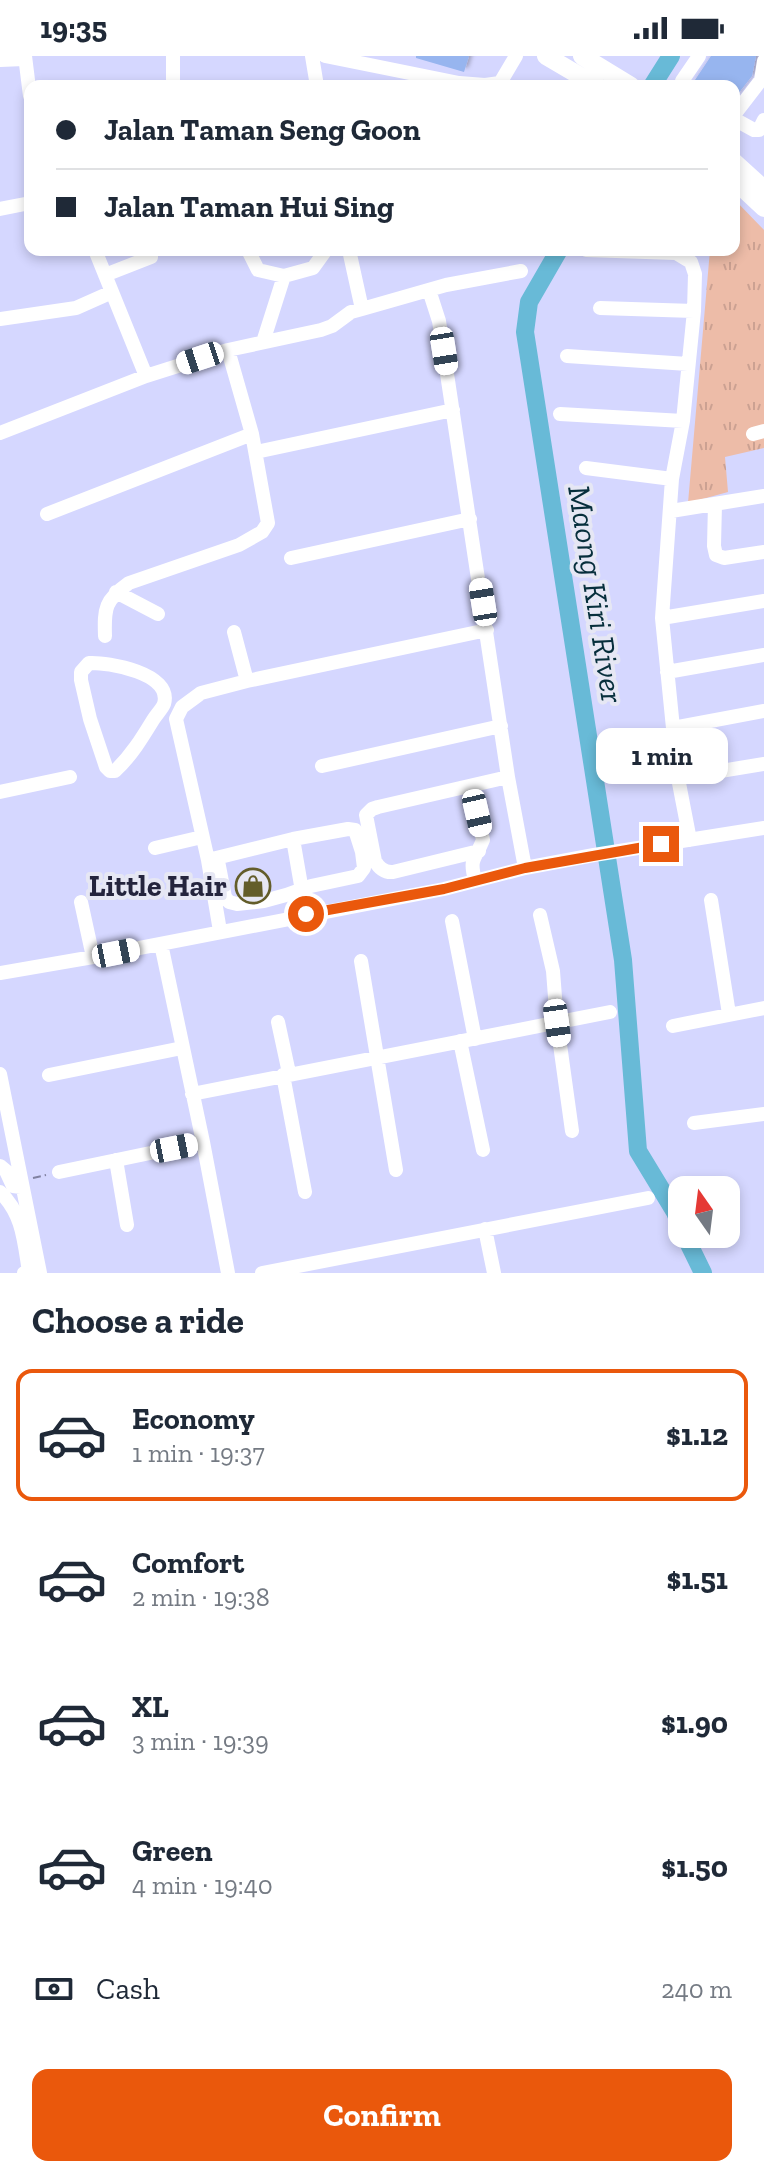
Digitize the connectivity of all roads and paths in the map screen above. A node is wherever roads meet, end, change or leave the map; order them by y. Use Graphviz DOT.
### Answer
graph roads {
  1 [pos="173,56"];
  2 [pos="312,56"];
  3 [pos="325,56"];
  4 [pos="516,56"];
  5 [pos="546,56"];
  6 [pos="582,56"];
  7 [pos="699,56"];
  8 [pos="25,57"];
  9 [pos="0,60"];
  10 [pos="764,61"];
  11 [pos="613,75"];
  12 [pos="28,80"];
  13 [pos="173,80"];
  14 [pos="316,80"];
  15 [pos="444,80"];
  16 [pos="503,80"];
  17 [pos="683,80"];
  18 [pos="762,84"];
  19 [pos="740,110"];
  20 [pos="764,120"];
  21 [pos="740,121"];
  22 [pos="740,167"];
  23 [pos="740,186"];
  24 [pos="764,189"];
  25 [pos="24,204"];
  26 [pos="764,208"];
  27 [pos="0,209"];
  28 [pos="97,256"];
  29 [pos="151,256"];
  30 [pos="251,256"];
  31 [pos="322,256"];
  32 [pos="350,256"];
  33 [pos="681,256"];
  34 [pos="521,271"];
  35 [pos="105,275"];
  36 [pos="284,276"];
  37 [pos="429,290"];
  38 [pos="112,292"];
  39 [pos="600,308"];
  40 [pos="362,309"];
  41 [pos="694,311"];
  42 [pos="0,319"];
  43 [pos="263,342"];
  44 [pos="228,350"];
  45 [pos="567,356"];
  46 [pos="688,364"];
  47 [pos="146,376"];
  48 [pos="453,410"];
  49 [pos="560,414"];
  50 [pos="683,421"];
  51 [pos="0,433"];
  52 [pos="252,434"];
  53 [pos="256,452"];
  54 [pos="586,468"];
  55 [pos="672,479"];
  56 [pos="764,496"];
  57 [pos="715,504"];
  58 [pos="671,511"];
  59 [pos="47,514"];
  60 [pos="470,519"];
  61 [pos="764,552"];
  62 [pos="291,558"];
  63 [pos="116,592"];
  64 [pos="764,601"];
  65 [pos="158,614"];
  66 [pos="662,618"];
  67 [pos="487,630"];
  68 [pos="234,632"];
  69 [pos="105,636"];
  70 [pos="764,655"];
  71 [pos="667,672"];
  72 [pos="247,681"];
  73 [pos="163,705"];
  74 [pos="182,707"];
  75 [pos="764,711"];
  76 [pos="501,726"];
  77 [pos="673,728"];
  78 [pos="764,764"];
  79 [pos="322,766"];
  80 [pos="70,777"];
  81 [pos="508,777"];
  82 [pos="678,778"];
  83 [pos="471,786"];
  84 [pos="0,792"];
  85 [pos="764,828"];
  86 [pos="202,837"];
  87 [pos="293,839"];
  88 [pos="690,840"];
  89 [pos="155,848"];
  90 [pos="479,851"];
  91 [pos="212,859"];
  92 [pos="525,868"];
  93 [pos="475,880"];
  94 [pos="302,890"];
  95 [pos="711,900"];
  96 [pos="81,902"];
  97 [pos="306,914"];
  98 [pos="540,915"];
  99 [pos="452,921"];
  100 [pos="220,931"];
  101 [pos="161,944"];
  102 [pos="93,957"];
  103 [pos="361,961"];
  104 [pos="0,973"];
  105 [pos="764,1008"];
  106 [pos="610,1012"];
  107 [pos="729,1014"];
  108 [pos="278,1022"];
  109 [pos="557,1023"];
  110 [pos="673,1026"];
  111 [pos="468,1040"];
  112 [pos="182,1048"];
  113 [pos="377,1056"];
  114 [pos="0,1074"];
  115 [pos="286,1074"];
  116 [pos="49,1075"];
  117 [pos="2,1092"];
  118 [pos="192,1094"];
  119 [pos="764,1114"];
  120 [pos="694,1123"];
  121 [pos="572,1131"];
  122 [pos="203,1142"];
  123 [pos="7,1146"];
  124 [pos="483,1150"];
  125 [pos="116,1160"];
  126 [pos="0,1166"];
  127 [pos="396,1170"];
  128 [pos="59,1172"];
  129 [pos="21,1184"];
  130 [pos="0,1192"];
  131 [pos="305,1192"];
  132 [pos="648,1198"];
  133 [pos="127,1225"];
  134 [pos="485,1229"];
  135 [pos="24,1273"];
  136 [pos="40,1273"];
  137 [pos="228,1273"];
  138 [pos="262,1273"];
  139 [pos="494,1273"];
  1 -- 13 [label="street"];
  2 -- 14 [label="street"];
  3 -- 15 [label="street"];
  4 -- 16 [label="street"];
  5 -- 11 [label="main road"];
  6 -- 11 [label="main road"];
  7 -- 17 [label="street"];
  8 -- 9 [label="street"];
  8 -- 12 [label="street"];
  10 -- 18 [label="street"];
  18 -- 19 [label="street"];
  20 -- 21 [label="street"];
  22 -- 24 [label="main road"];
  23 -- 26 [label="main road"];
  25 -- 27 [label="street"];
  28 -- 35 [label="street"];
  29 -- 35 [label="street"];
  30 -- 36 [label="street"];
  31 -- 36 [label="street"];
  32 -- 40 [label="street"];
  33 -- 41 [label="street"];
  34 -- 37 [label="street"];
  35 -- 38 [label="street"];
  36 -- 43 [label="street"];
  37 -- 40 [label="street"];
  37 -- 48 [label="street"];
  38 -- 42 [label="street"];
  38 -- 47 [label="street"];
  39 -- 41 [label="street"];
  40 -- 43 [label="street"];
  41 -- 46 [label="street"];
  43 -- 44 [label="street"];
  44 -- 47 [label="street"];
  44 -- 52 [label="street"];
  45 -- 46 [label="street"];
  46 -- 50 [label="street"];
  47 -- 51 [label="street"];
  48 -- 53 [label="street"];
  48 -- 60 [label="street"];
  49 -- 50 [label="street"];
  50 -- 55 [label="street"];
  52 -- 53 [label="street"];
  52 -- 59 [label="street"];
  53 -- 63 [label="street"];
  54 -- 55 [label="street"];
  55 -- 58 [label="street"];
  56 -- 57 [label="street"];
  57 -- 58 [label="street"];
  57 -- 61 [label="street"];
  58 -- 66 [label="street"];
  60 -- 62 [label="street"];
  60 -- 67 [label="street"];
  63 -- 65 [label="street"];
  63 -- 69 [label="street"];
  64 -- 66 [label="street"];
  66 -- 71 [label="street"];
  67 -- 72 [label="street"];
  67 -- 76 [label="street"];
  68 -- 72 [label="street"];
  70 -- 71 [label="street"];
  71 -- 77 [label="street"];
  72 -- 74 [label="street"];
  73 -- 73 [label="street"];
  73 -- 74 [label="street"];
  74 -- 86 [label="street"];
  75 -- 77 [label="street"];
  76 -- 79 [label="street"];
  76 -- 81 [label="street"];
  77 -- 82 [label="street"];
  78 -- 82 [label="street"];
  80 -- 84 [label="street"];
  81 -- 83 [label="street"];
  81 -- 92 [label="street"];
  82 -- 88 [label="street"];
  83 -- 90 [label="street"];
  83 -- 90 [label="street"];
  85 -- 88 [label="street"];
  86 -- 89 [label="street"];
  86 -- 91 [label="street"];
  87 -- 91 [label="street"];
  87 -- 94 [label="street"];
  87 -- 94 [label="street"];
  88 -- 92 [label="street"];
  90 -- 93 [label="street"];
  91 -- 94 [label="street"];
  91 -- 100 [label="street"];
  92 -- 93 [label="street"];
  93 -- 97 [label="street"];
  94 -- 97 [label="street"];
  95 -- 107 [label="street"];
  96 -- 102 [label="street"];
  97 -- 100 [label="street"];
  98 -- 109 [label="street"];
  99 -- 111 [label="street"];
  100 -- 101 [label="street"];
  101 -- 102 [label="street"];
  101 -- 112 [label="street"];
  102 -- 104 [label="street"];
  103 -- 113 [label="street"];
  105 -- 107 [label="street"];
  106 -- 109 [label="street"];
  107 -- 110 [label="street"];
  108 -- 115 [label="street"];
  109 -- 111 [label="street"];
  109 -- 121 [label="street"];
  111 -- 113 [label="street"];
  111 -- 124 [label="street"];
  112 -- 116 [label="street"];
  112 -- 118 [label="street"];
  113 -- 115 [label="street"];
  113 -- 127 [label="street"];
  114 -- 117 [label="street"];
  115 -- 118 [label="street"];
  115 -- 131 [label="street"];
  117 -- 123 [label="street"];
  118 -- 122 [label="street"];
  119 -- 120 [label="street"];
  122 -- 125 [label="street"];
  122 -- 137 [label="street"];
  123 -- 129 [label="street"];
  125 -- 128 [label="street"];
  125 -- 133 [label="street"];
  126 -- 129 [label="street"];
  128 -- 129 [label="path"];
  129 -- 136 [label="street"];
  130 -- 135 [label="street"];
  132 -- 134 [label="street"];
  134 -- 138 [label="street"];
  134 -- 139 [label="street"];
}
